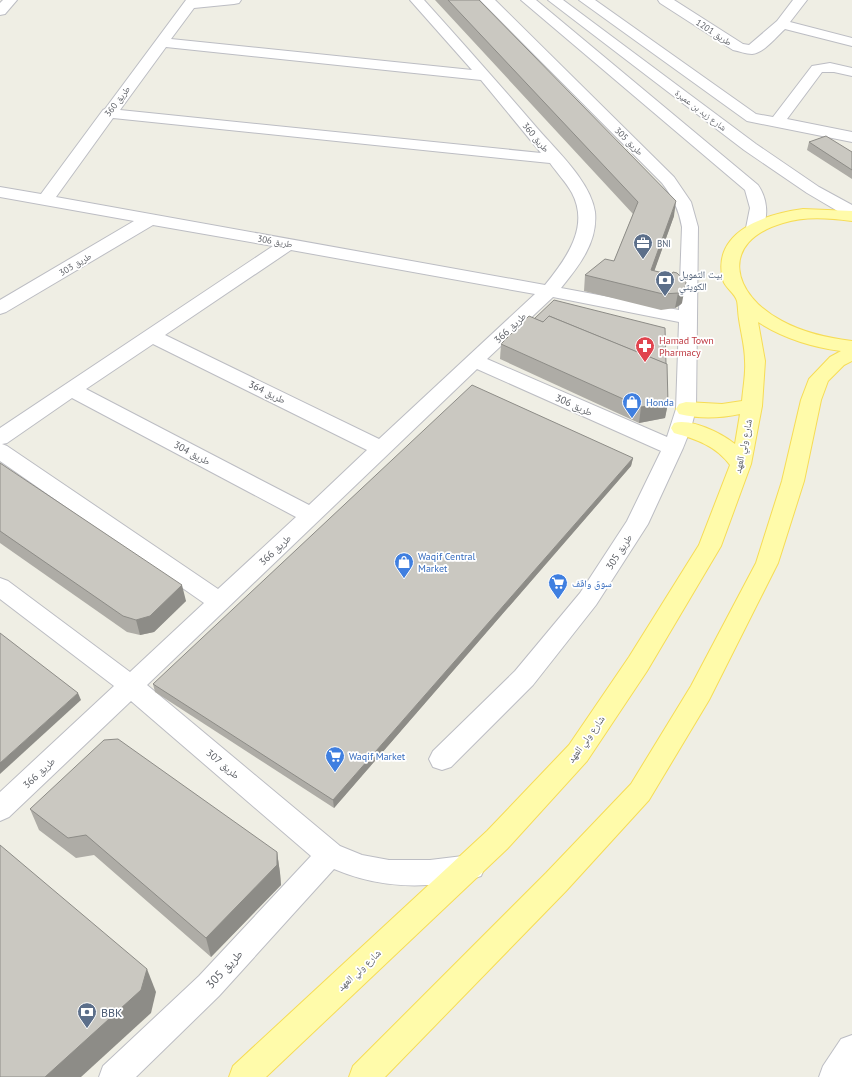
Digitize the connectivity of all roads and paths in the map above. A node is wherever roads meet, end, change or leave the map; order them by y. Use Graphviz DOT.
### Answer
graph roads {
  1 [pos="10,0"];
  2 [pos="234,0"];
  3 [pos="417,0"];
  4 [pos="487,0"];
  5 [pos="528,0"];
  6 [pos="555,0"];
  7 [pos="586,0"];
  8 [pos="665,0"];
  9 [pos="800,0"];
  10 [pos="191,2"];
  11 [pos="0,11"];
  12 [pos="782,24"];
  13 [pos="162,42"];
  14 [pos="852,42"];
  15 [pos="647,44"];
  16 [pos="623,50"];
  17 [pos="852,72"];
  18 [pos="485,76"];
  19 [pos="108,113"];
  20 [pos="752,118"];
  21 [pos="777,122"];
  22 [pos="850,134"];
  23 [pos="750,147"];
  24 [pos="555,159"];
  25 [pos="3,194"];
  26 [pos="46,199"];
  27 [pos="852,212"];
  28 [pos="852,216"];
  29 [pos="150,219"];
  30 [pos="754,228"];
  31 [pos="288,244"];
  32 [pos="549,291"];
  33 [pos="745,302"];
  34 [pos="0,308"];
  35 [pos="689,318"];
  36 [pos="152,336"];
  37 [pos="852,347"];
  38 [pos="852,353"];
  39 [pos="474,361"];
  40 [pos="72,390"];
  41 [pos="752,406"];
  42 [pos="684,418"];
  43 [pos="0,438"];
  44 [pos="381,448"];
  45 [pos="673,448"];
  46 [pos="0,451"];
  47 [pos="741,464"];
  48 [pos="312,516"];
  49 [pos="0,587"];
  50 [pos="220,602"];
  51 [pos="131,686"];
  52 [pos="442,759"];
  53 [pos="0,809"];
  54 [pos="330,855"];
  55 [pos="471,867"];
  56 [pos="852,1050"];
  57 [pos="114,1077"];
  58 [pos="244,1077"];
  59 [pos="364,1077"];
  60 [pos="834,1077"];
  1 -- 11 [label="street"];
  2 -- 10 [label="street, طريق 360"];
  3 -- 18 [label="street, طريق 360"];
  4 -- 35 [label="street, طريق 305"];
  5 -- 30 [label="street"];
  6 -- 16 [label="street, شارع زيد بن عميرة"];
  7 -- 15 [label="street"];
  8 -- 12 [label="street, طريق 1201"];
  9 -- 12 [label="street, طريق 1201"];
  10 -- 13 [label="street, طريق 360"];
  12 -- 14 [label="street"];
  13 -- 18 [label="street"];
  13 -- 19 [label="street, طريق 360"];
  15 -- 16 [label="street"];
  15 -- 20 [label="street"];
  16 -- 23 [label="street, شارع زيد بن عميرة"];
  17 -- 21 [label="street"];
  18 -- 24 [label="street, طريق 360"];
  19 -- 24 [label="street"];
  19 -- 26 [label="street, طريق 360"];
  20 -- 21 [label="street"];
  20 -- 23 [label="street"];
  21 -- 22 [label="street"];
  23 -- 27 [label="street, شارع زيد بن عميرة"];
  24 -- 32 [label="street, طريق 360"];
  25 -- 26 [label="street, طريق 306"];
  26 -- 29 [label="street, طريق 306"];
  28 -- 30 [label="main road"];
  29 -- 31 [label="street, طريق 306"];
  29 -- 34 [label="street, طريق 303"];
  30 -- 33 [label="main road"];
  31 -- 32 [label="street, طريق 306"];
  31 -- 36 [label="street"];
  32 -- 35 [label="street"];
  32 -- 39 [label="street, طريق 366"];
  33 -- 37 [label="main road"];
  33 -- 41 [label="main road, شارع ولي العهد"];
  35 -- 42 [label="street, طريق 305"];
  36 -- 40 [label="street"];
  36 -- 44 [label="street, طريق 364"];
  38 -- 59 [label="main road"];
  39 -- 44 [label="street, طريق 366"];
  39 -- 45 [label="street, طريق 306"];
  40 -- 43 [label="street"];
  40 -- 48 [label="street, طريق 304"];
  41 -- 42 [label="main road"];
  41 -- 47 [label="main road, شارع ولي العهد"];
  42 -- 45 [label="street, طريق 305"];
  42 -- 47 [label="main road"];
  44 -- 48 [label="street, طريق 366"];
  45 -- 52 [label="street, طريق 305"];
  46 -- 50 [label="street"];
  47 -- 55 [label="main road, شارع ولي العهد"];
  48 -- 50 [label="street, طريق 366"];
  49 -- 51 [label="street, طريق 307"];
  50 -- 51 [label="street, طريق 366"];
  51 -- 53 [label="street, طريق 366"];
  51 -- 54 [label="street, طريق 307"];
  54 -- 55 [label="street, طريق 307"];
  54 -- 57 [label="street, طريق 305"];
  55 -- 58 [label="main road, شارع ولي العهد"];
  56 -- 60 [label="street"];
}
